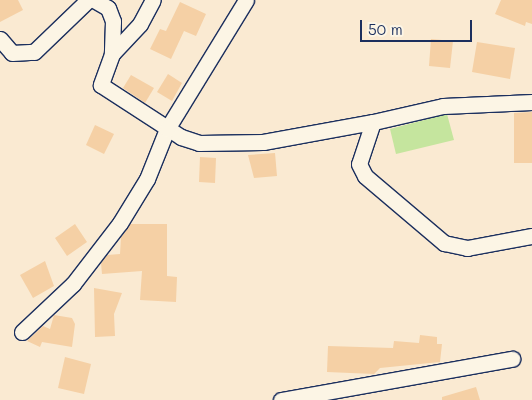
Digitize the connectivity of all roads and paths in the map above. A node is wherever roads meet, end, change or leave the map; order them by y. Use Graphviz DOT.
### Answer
graph roads {
  1 [pos="88,0"];
  2 [pos="94,0"];
  3 [pos="153,0"];
  4 [pos="246,0"];
  5 [pos="0,39"];
  6 [pos="112,54"];
  7 [pos="532,102"];
  8 [pos="373,122"];
  9 [pos="166,129"];
  10 [pos="532,236"];
  11 [pos="22,332"];
  12 [pos="512,360"];
  13 [pos="281,400"];
  1 -- 5 [label="street"];
  2 -- 6 [label="street"];
  3 -- 6 [label="street"];
  4 -- 9 [label="street"];
  6 -- 9 [label="street"];
  7 -- 8 [label="street"];
  8 -- 9 [label="street"];
  8 -- 10 [label="street"];
  9 -- 11 [label="street"];
  12 -- 13 [label="street"];
}
